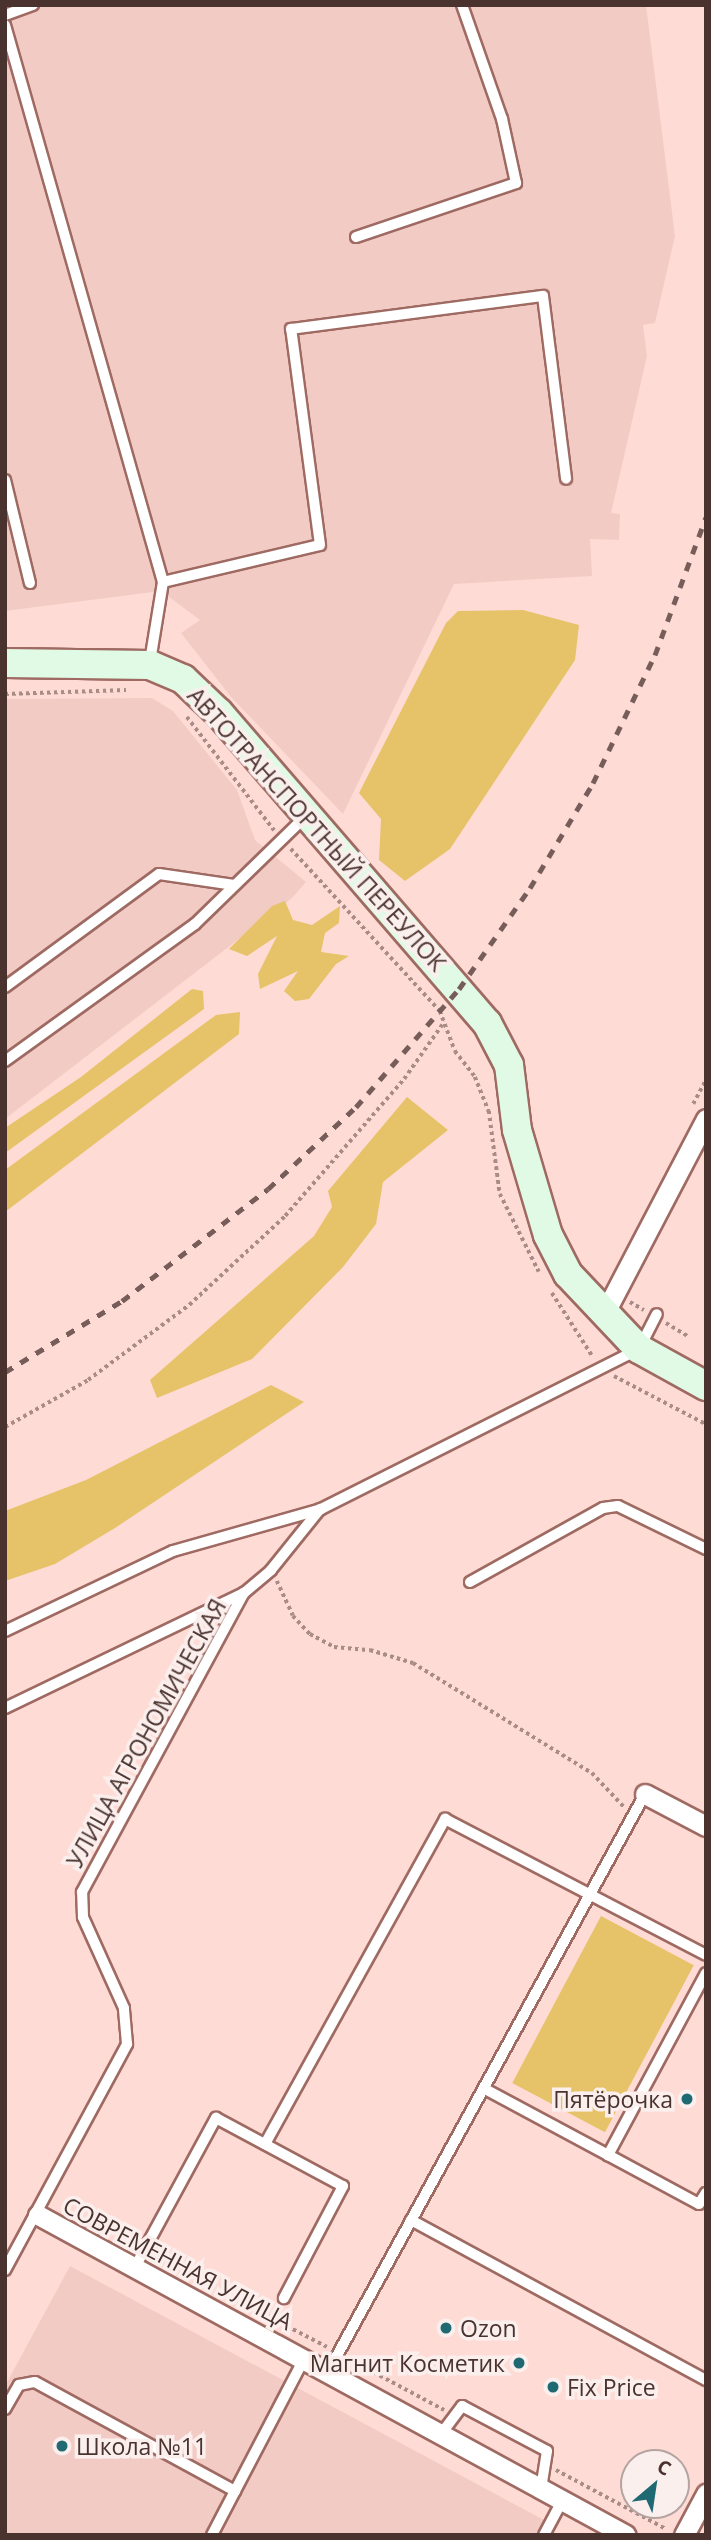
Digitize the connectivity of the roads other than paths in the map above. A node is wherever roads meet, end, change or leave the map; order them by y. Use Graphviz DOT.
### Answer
graph roads {
  1 [pos="33,5"];
  2 [pos="462,5"];
  3 [pos="5,15"];
  4 [pos="5,24"];
  5 [pos="356,237"];
  6 [pos="566,479"];
  7 [pos="5,480"];
  8 [pos="163,582"];
  9 [pos="30,583"];
  10 [pos="5,663"];
  11 [pos="144,677"];
  12 [pos="306,816"];
  13 [pos="234,885"];
  14 [pos="5,987"];
  15 [pos="5,1061"];
  16 [pos="706,1119"];
  17 [pos="604,1314"];
  18 [pos="657,1314"];
  19 [pos="639,1349"];
  20 [pos="706,1386"];
  21 [pos="321,1509"];
  22 [pos="706,1549"];
  23 [pos="470,1582"];
  24 [pos="244,1593"];
  25 [pos="5,1631"];
  26 [pos="5,1708"];
  27 [pos="645,1794"];
  28 [pos="706,1826"];
  29 [pos="592,1894"];
  30 [pos="706,1955"];
  31 [pos="706,1973"];
  32 [pos="485,2089"];
  33 [pos="265,2144"];
  34 [pos="608,2154"];
  35 [pos="706,2193"];
  36 [pos="703,2206"];
  37 [pos="38,2215"];
  38 [pos="411,2220"];
  39 [pos="135,2267"];
  40 [pos="5,2269"];
  41 [pos="284,2298"];
  42 [pos="304,2359"];
  43 [pos="328,2372"];
  44 [pos="706,2381"];
  45 [pos="5,2409"];
  46 [pos="442,2434"];
  47 [pos="541,2488"];
  48 [pos="235,2491"];
  49 [pos="706,2494"];
  50 [pos="563,2500"];
  51 [pos="212,2535"];
  52 [pos="544,2535"];
  53 [pos="626,2535"];
  54 [pos="684,2535"];
  1 -- 3 [label="lane"];
  2 -- 5 [label="lane"];
  4 -- 8 [label="lane"];
  6 -- 8 [label="lane"];
  7 -- 9 [label="lane"];
  8 -- 11 [label="lane"];
  10 -- 11 [label="main road, АВТОТРАНСПОРТНЫЙ ПЕРЕУЛОК"];
  11 -- 12 [label="main road, АВТОТРАНСПОРТНЫЙ ПЕРЕУЛОК"];
  12 -- 13 [label="lane"];
  12 -- 17 [label="main road, АВТОТРАНСПОРТНЫЙ ПЕРЕУЛОК"];
  13 -- 14 [label="lane"];
  13 -- 15 [label="lane"];
  16 -- 17 [label="street"];
  17 -- 19 [label="main road, АВТОТРАНСПОРТНЫЙ ПЕРЕУЛОК"];
  18 -- 19 [label="lane"];
  19 -- 20 [label="main road, АВТОТРАНСПОРТНЫЙ ПЕРЕУЛОК"];
  19 -- 21 [label="lane"];
  21 -- 24 [label="lane"];
  21 -- 25 [label="lane"];
  22 -- 23 [label="lane"];
  24 -- 26 [label="lane"];
  24 -- 37 [label="lane, УЛИЦА АГРОНОМИЧЕСКАЯ"];
  27 -- 28 [label="street"];
  27 -- 29 [label="lane"];
  29 -- 30 [label="lane"];
  29 -- 32 [label="lane"];
  29 -- 33 [label="lane"];
  31 -- 34 [label="lane"];
  32 -- 34 [label="lane"];
  32 -- 38 [label="lane"];
  33 -- 39 [label="lane"];
  33 -- 41 [label="lane"];
  34 -- 36 [label="lane"];
  35 -- 36 [label="lane"];
  37 -- 39 [label="street, СОВРЕМЕННАЯ УЛИЦА"];
  37 -- 40 [label="lane, УЛИЦА АГРОНОМИЧЕСКАЯ"];
  38 -- 43 [label="lane"];
  38 -- 44 [label="lane"];
  39 -- 42 [label="street, СОВРЕМЕННАЯ УЛИЦА"];
  42 -- 43 [label="street, СОВРЕМЕННАЯ УЛИЦА"];
  42 -- 48 [label="lane"];
  43 -- 46 [label="street, СОВРЕМЕННАЯ УЛИЦА"];
  45 -- 48 [label="lane"];
  46 -- 47 [label="street, СОВРЕМЕННАЯ УЛИЦА"];
  46 -- 47 [label="lane"];
  47 -- 50 [label="street, СОВРЕМЕННАЯ УЛИЦА"];
  48 -- 51 [label="lane"];
  49 -- 54 [label="street"];
  50 -- 52 [label="lane"];
  50 -- 53 [label="street, СОВРЕМЕННАЯ УЛИЦА"];
}
